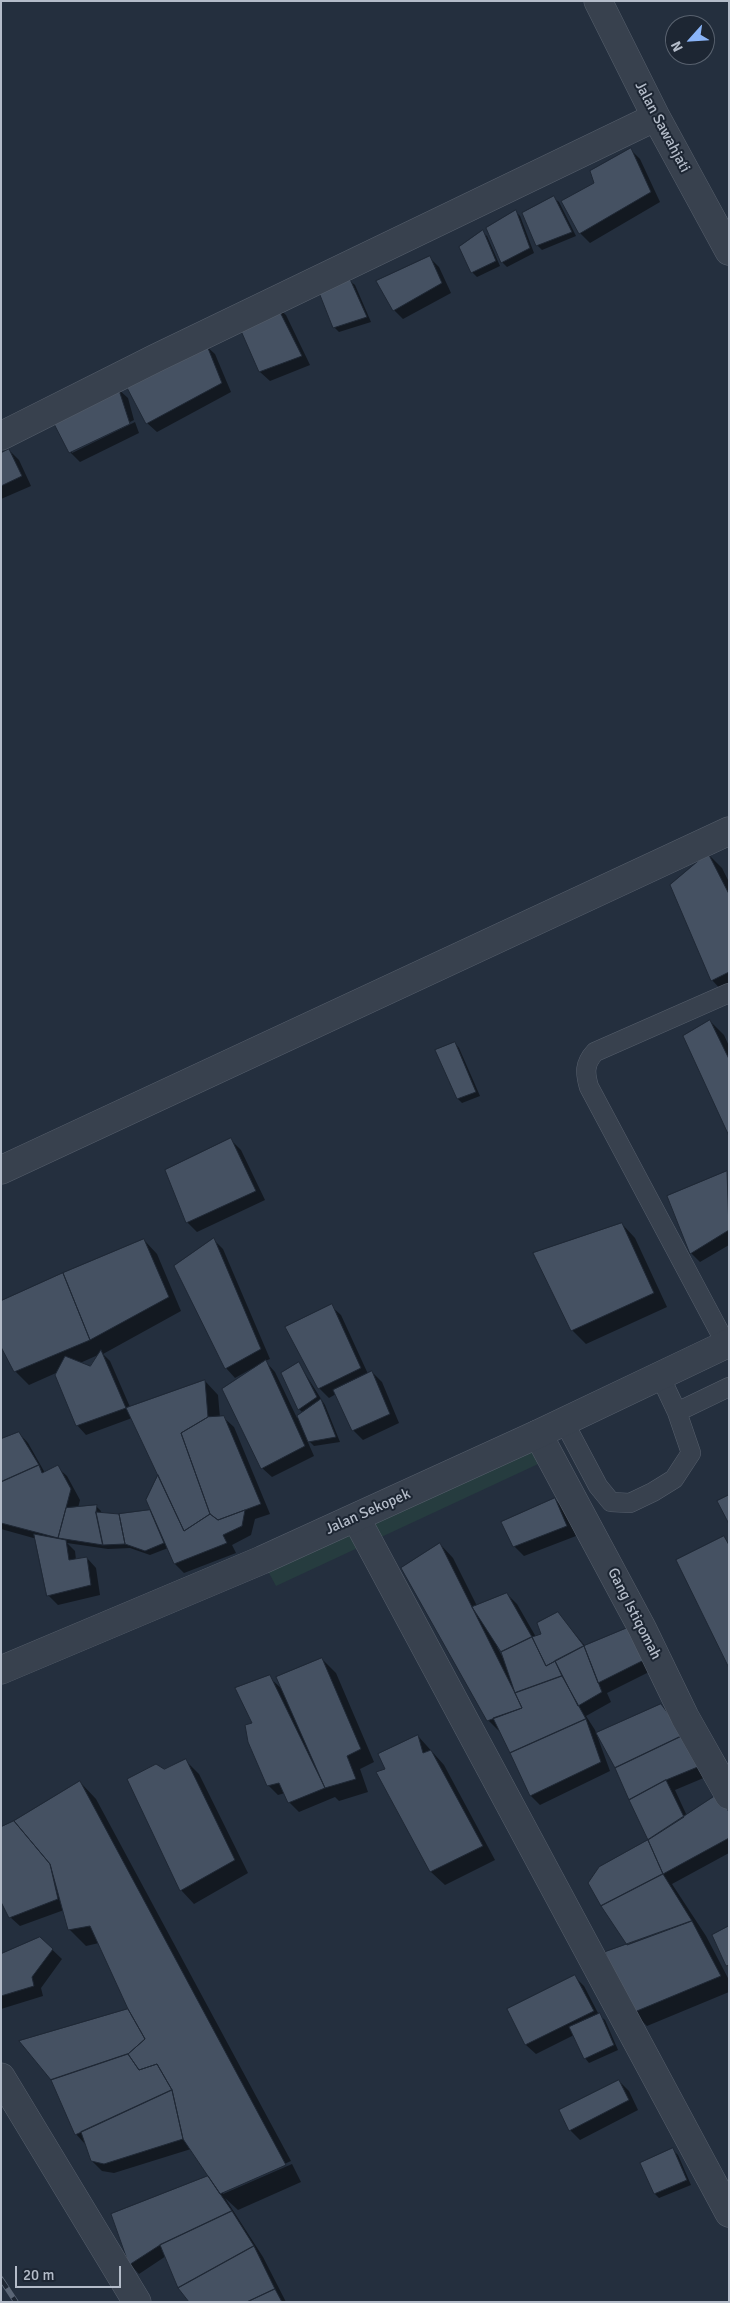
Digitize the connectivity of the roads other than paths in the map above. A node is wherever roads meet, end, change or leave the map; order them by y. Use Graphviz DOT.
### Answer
graph roads {
  1 [pos="598,1"];
  2 [pos="656,117"];
  3 [pos="729,251"];
  4 [pos="1,436"];
  5 [pos="729,831"];
  6 [pos="729,994"];
  7 [pos="1,1170"];
  8 [pos="728,1343"];
  9 [pos="660,1376"];
  10 [pos="729,1387"];
  11 [pos="677,1412"];
  12 [pos="564,1422"];
  13 [pos="538,1434"];
  14 [pos="356,1518"];
  15 [pos="1,1670"];
  16 [pos="729,1795"];
  17 [pos="1,2077"];
  18 [pos="729,2213"];
  19 [pos="137,2302"];
  1 -- 2 [label="street, Jalan Sawahjati"];
  2 -- 3 [label="street, Jalan Sawahjati"];
  2 -- 4 [label="street"];
  5 -- 7 [label="street"];
  6 -- 8 [label="lane"];
  8 -- 9 [label="street, Jalan Sekopek"];
  9 -- 11 [label="lane"];
  9 -- 12 [label="street, Jalan Sekopek"];
  10 -- 11 [label="lane"];
  11 -- 12 [label="lane"];
  12 -- 13 [label="street, Jalan Sekopek"];
  13 -- 14 [label="street, Jalan Sekopek"];
  13 -- 16 [label="street, Gang Istiqomah"];
  14 -- 15 [label="street, Jalan Sekopek"];
  14 -- 18 [label="street"];
  17 -- 19 [label="street"];
}
